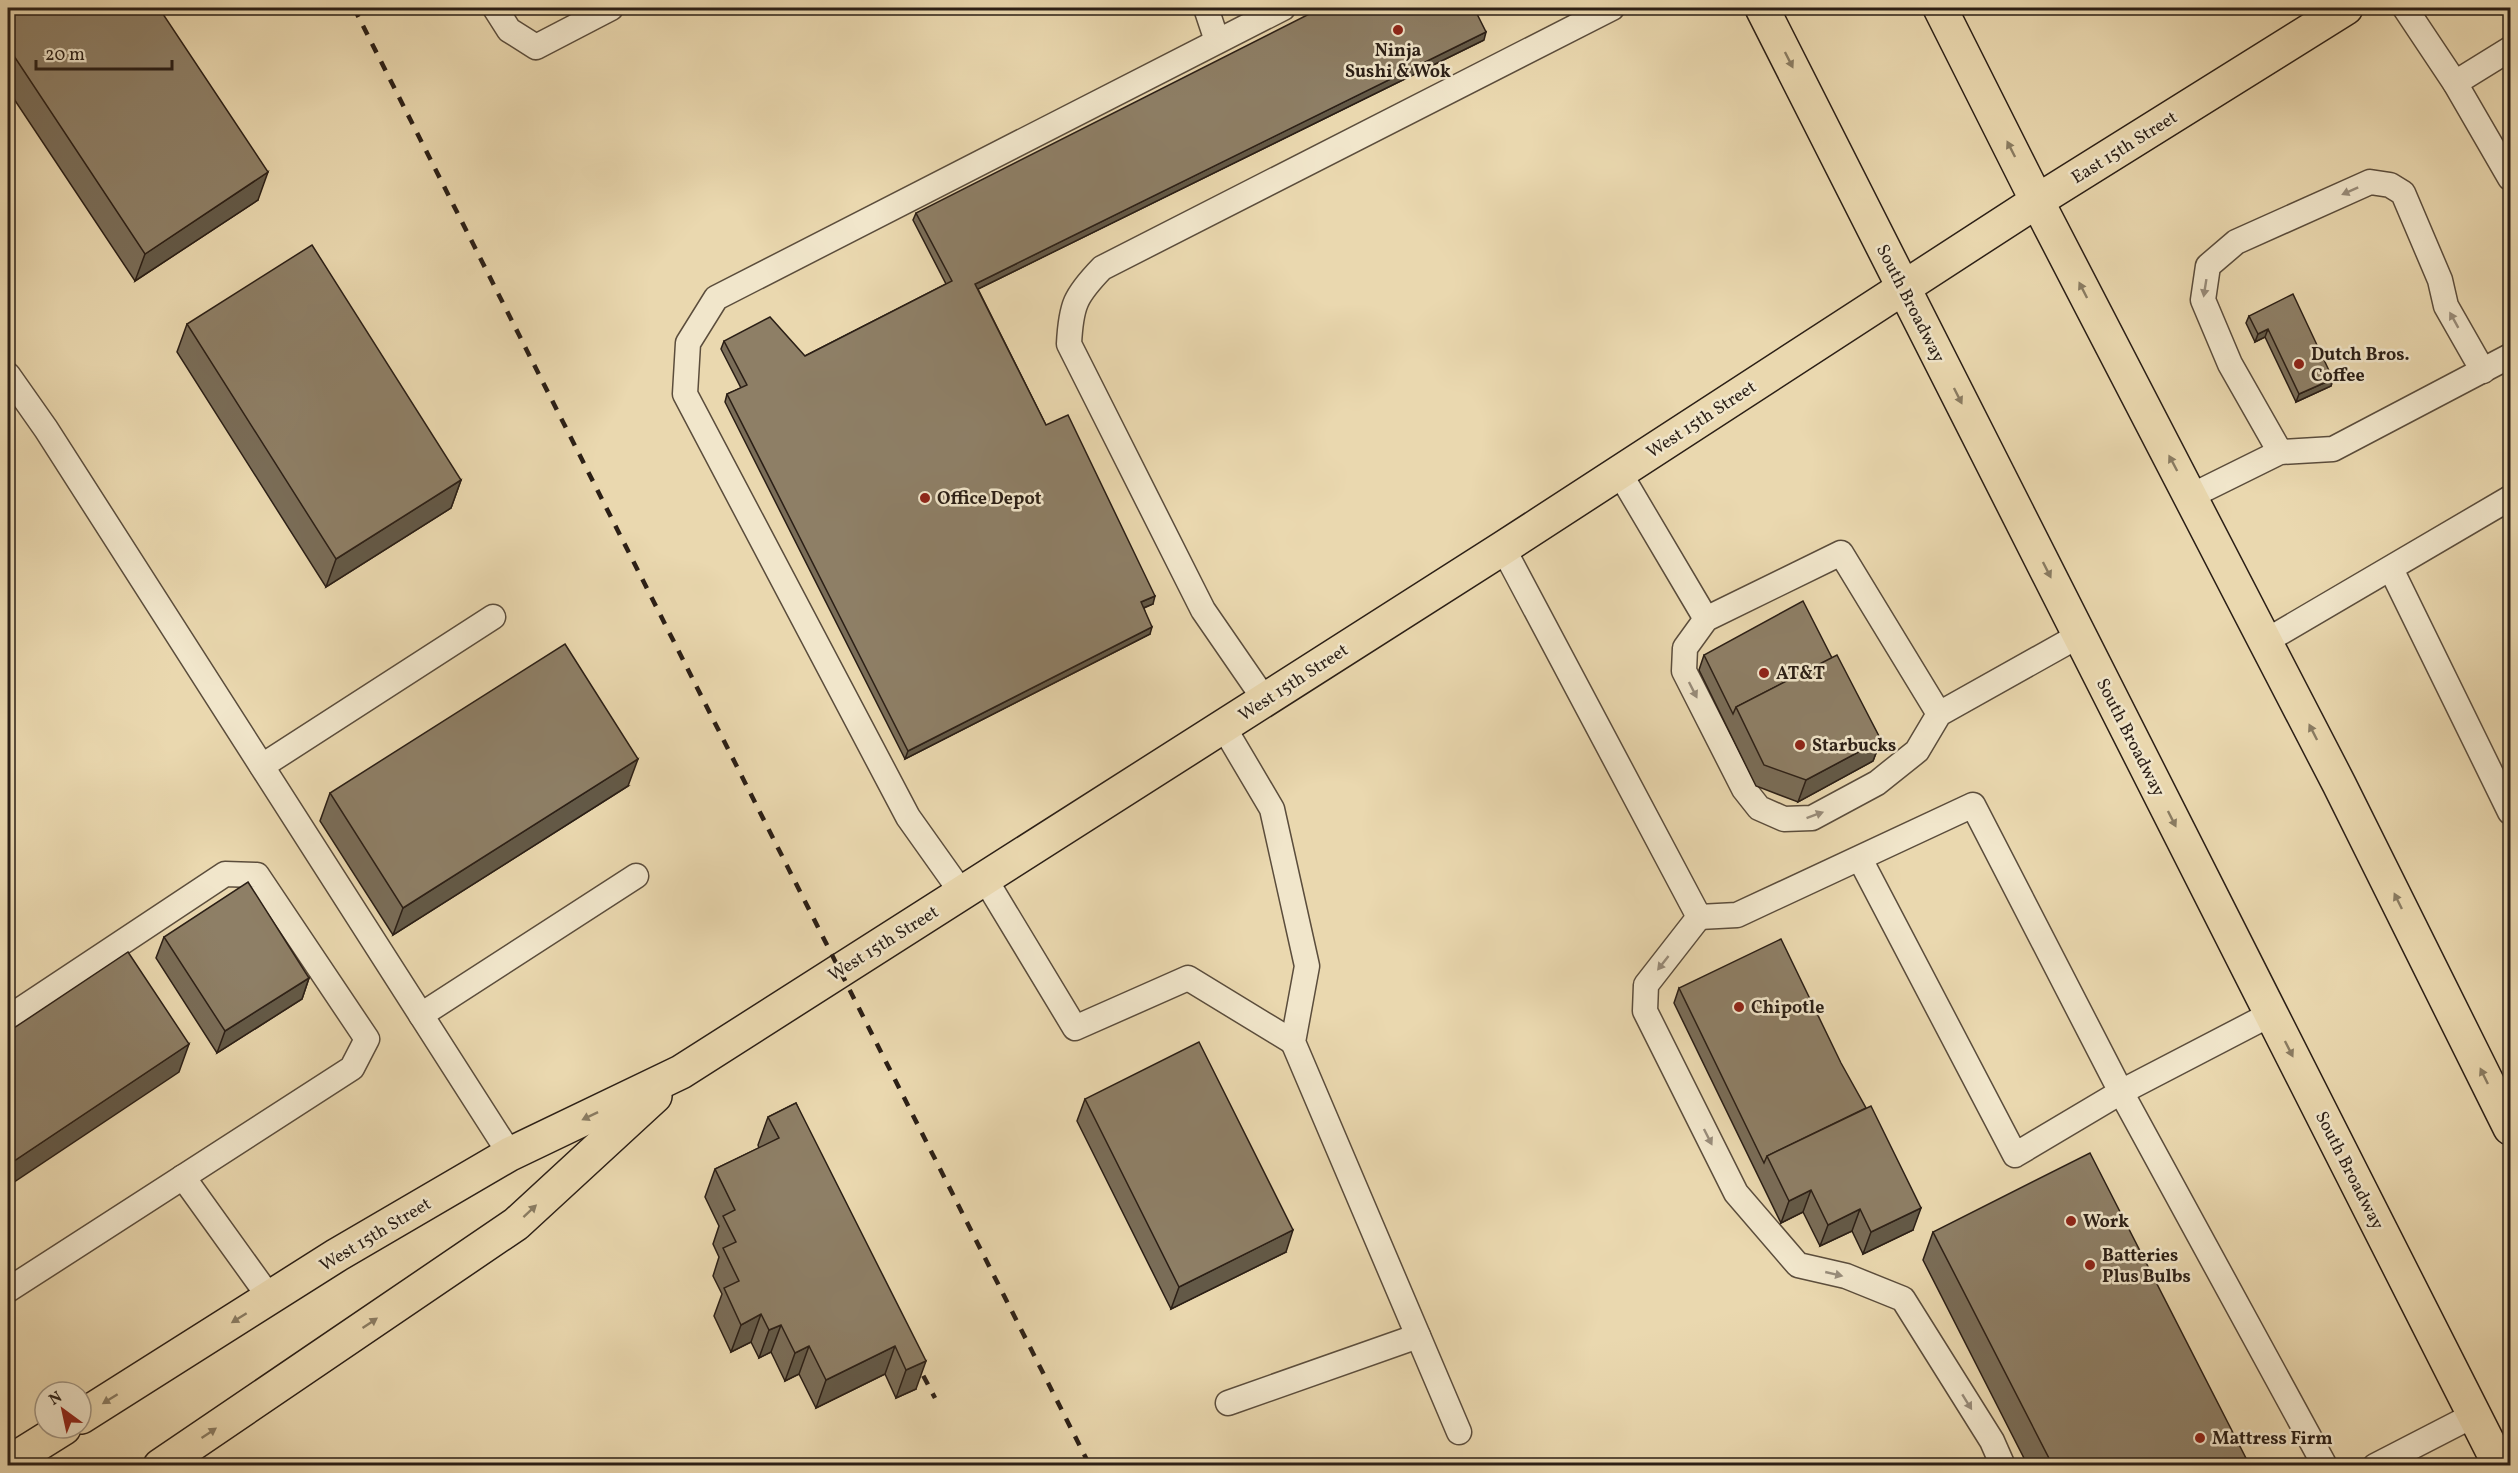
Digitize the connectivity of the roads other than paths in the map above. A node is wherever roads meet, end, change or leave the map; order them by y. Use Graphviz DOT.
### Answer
graph roads {
  1 [pos="495,8"];
  2 [pos="611,8"];
  3 [pos="1206,8"];
  4 [pos="1283,8"];
  5 [pos="1610,8"];
  6 [pos="1762,8"];
  7 [pos="1940,8"];
  8 [pos="2405,8"];
  9 [pos="2336,10"];
  10 [pos="1217,41"];
  11 [pos="2511,50"];
  12 [pos="2455,83"];
  13 [pos="2511,178"];
  14 [pos="2037,201"];
  15 [pos="1903,288"];
  16 [pos="2511,356"];
  17 [pos="2483,371"];
  18 [pos="8,375"];
  19 [pos="2280,452"];
  20 [pos="1619,472"];
  21 [pos="2191,496"];
  22 [pos="2511,498"];
  23 [pos="1503,548"];
  24 [pos="2391,569"];
  25 [pos="493,617"];
  26 [pos="1706,620"];
  27 [pos="2080,635"];
  28 [pos="2266,641"];
  29 [pos="1264,700"];
  30 [pos="1939,714"];
  31 [pos="1223,726"];
  32 [pos="262,766"];
  33 [pos="2511,812"];
  34 [pos="1860,859"];
  35 [pos="636,876"];
  36 [pos="974,886"];
  37 [pos="1700,917"];
  38 [pos="2271,1014"];
  39 [pos="421,1015"];
  40 [pos="8,1018"];
  41 [pos="1293,1042"];
  42 [pos="681,1072"];
  43 [pos="2121,1092"];
  44 [pos="2511,1128"];
  45 [pos="510,1155"];
  46 [pos="183,1177"];
  47 [pos="8,1290"];
  48 [pos="270,1298"];
  49 [pos="1418,1336"];
  50 [pos="1228,1403"];
  51 [pos="93,1409"];
  52 [pos="2474,1415"];
  53 [pos="1460,1432"];
  54 [pos="45,1440"];
  55 [pos="8,1463"];
  56 [pos="160,1466"];
  57 [pos="2003,1466"];
  58 [pos="2325,1466"];
  59 [pos="2375,1466"];
  60 [pos="2500,1466"];
  1 -- 2 [label="lane"];
  3 -- 10 [label="lane"];
  4 -- 10 [label="lane"];
  5 -- 29 [label="lane"];
  6 -- 15 [label="main road, South Broadway, one-way"];
  14 -- 7 [label="main road, one-way"];
  8 -- 12 [label="lane"];
  9 -- 14 [label="main road, East 15th Street"];
  10 -- 36 [label="lane"];
  11 -- 12 [label="lane"];
  12 -- 13 [label="lane"];
  14 -- 15 [label="main road, East 15th Street"];
  21 -- 14 [label="main road, one-way"];
  15 -- 20 [label="main road, West 15th Street"];
  15 -- 27 [label="main road, South Broadway, one-way"];
  16 -- 17 [label="lane"];
  17 -- 19 [label="lane"];
  17 -- 19 [label="lane, one-way"];
  18 -- 32 [label="lane"];
  19 -- 21 [label="lane"];
  20 -- 23 [label="main road, West 15th Street"];
  20 -- 26 [label="lane"];
  21 -- 28 [label="main road"];
  22 -- 24 [label="lane"];
  23 -- 29 [label="main road, West 15th Street"];
  23 -- 37 [label="lane"];
  24 -- 28 [label="lane"];
  24 -- 33 [label="lane"];
  25 -- 32 [label="lane"];
  26 -- 30 [label="lane"];
  26 -- 30 [label="lane, one-way"];
  27 -- 30 [label="lane"];
  27 -- 38 [label="main road, South Broadway, one-way"];
  44 -- 28 [label="main road, one-way"];
  29 -- 31 [label="main road, West 15th Street"];
  31 -- 36 [label="main road, West 15th Street"];
  31 -- 41 [label="lane"];
  32 -- 39 [label="lane"];
  34 -- 37 [label="lane"];
  34 -- 43 [label="lane"];
  34 -- 43 [label="lane"];
  35 -- 39 [label="lane"];
  36 -- 41 [label="lane"];
  36 -- 42 [label="main road, West 15th Street"];
  37 -- 57 [label="lane, one-way"];
  38 -- 43 [label="lane"];
  38 -- 52 [label="main road, South Broadway, one-way"];
  39 -- 45 [label="lane"];
  40 -- 46 [label="lane"];
  41 -- 49 [label="lane"];
  42 -- 45 [label="main road, West 15th Street, one-way"];
  56 -- 42 [label="main road, West 15th Street, one-way"];
  43 -- 58 [label="lane"];
  45 -- 48 [label="main road, West 15th Street"];
  46 -- 47 [label="lane"];
  46 -- 48 [label="lane"];
  48 -- 51 [label="main road, West 15th Street, one-way"];
  49 -- 50 [label="lane"];
  49 -- 53 [label="lane"];
  52 -- 59 [label="lane"];
  52 -- 60 [label="main road, South Broadway"];
  54 -- 55 [label="main road"];
}
